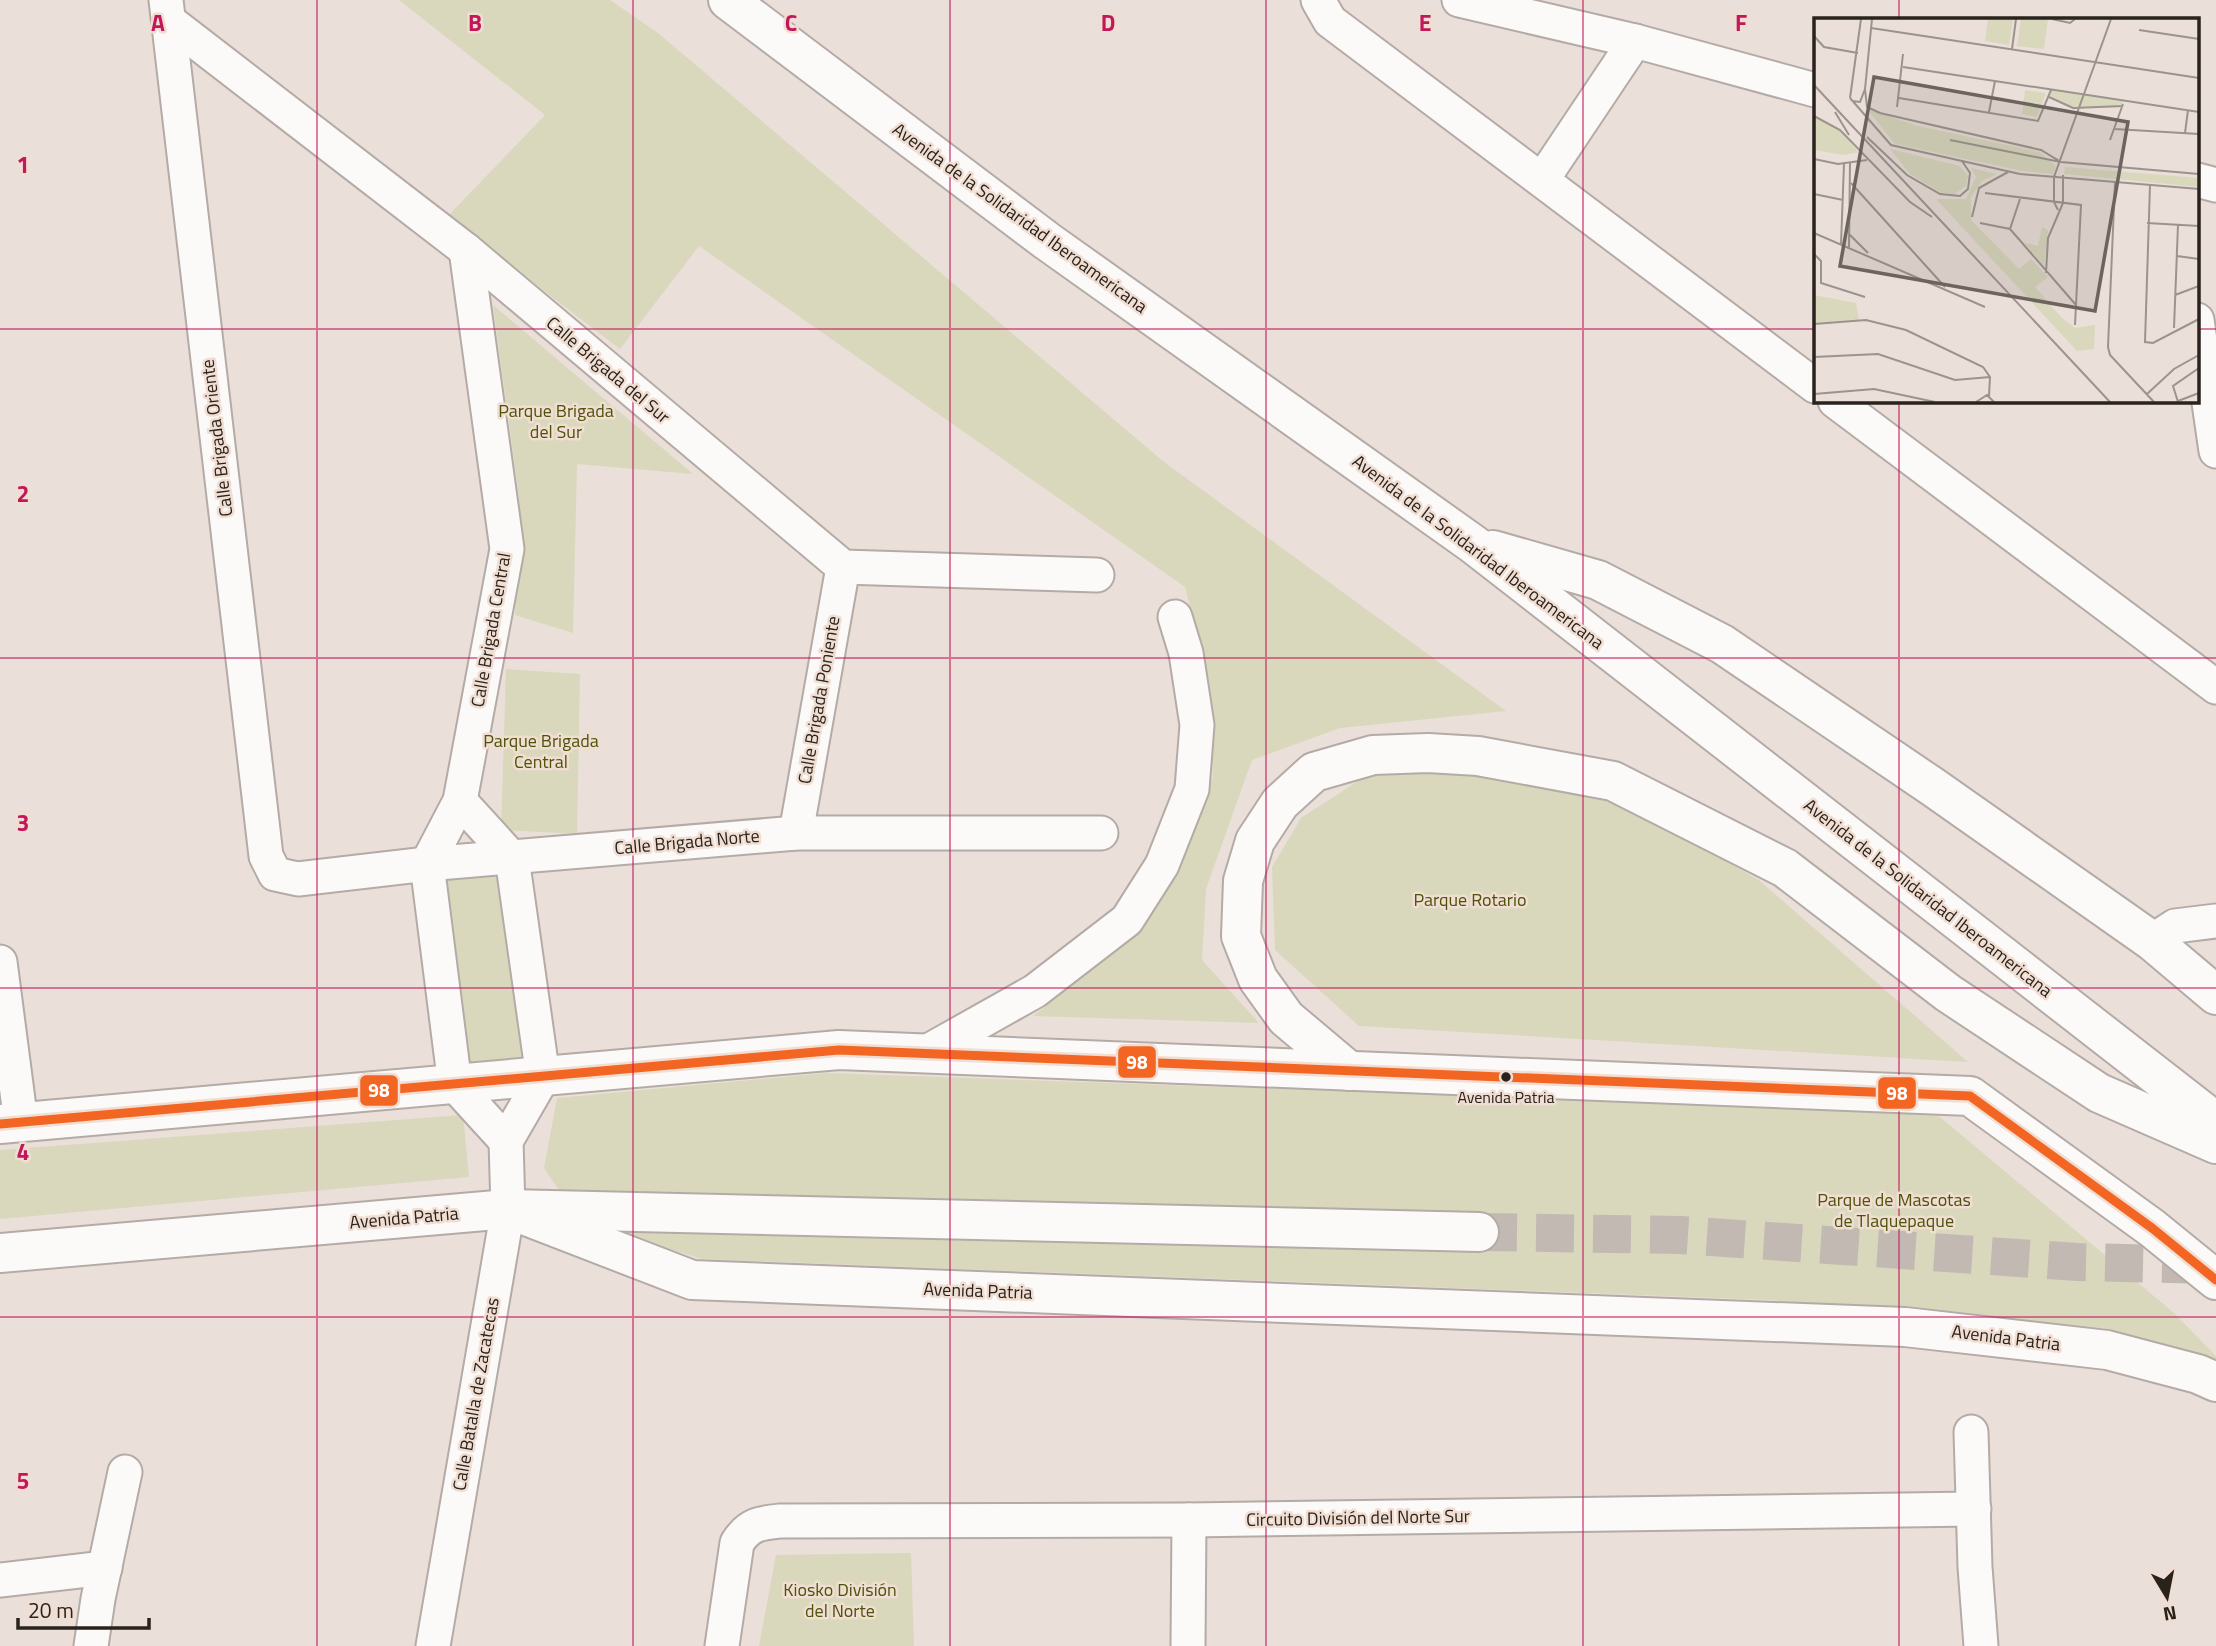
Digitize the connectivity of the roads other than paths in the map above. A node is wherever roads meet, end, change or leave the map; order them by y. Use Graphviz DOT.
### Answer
graph roads {
  1 [pos="728,0"];
  2 [pos="1318,0"];
  3 [pos="1459,0"];
  4 [pos="168,10"];
  5 [pos="1635,41"];
  6 [pos="1814,90"];
  7 [pos="1542,180"];
  8 [pos="2198,180"];
  9 [pos="2216,185"];
  10 [pos="466,250"];
  11 [pos="2198,327"];
  12 [pos="1814,385"];
  13 [pos="1836,402"];
  14 [pos="2216,451"];
  15 [pos="1473,544"];
  16 [pos="843,567"];
  17 [pos="1097,575"];
  18 [pos="1175,617"];
  19 [pos="2216,687"];
  20 [pos="460,801"];
  21 [pos="796,832"];
  22 [pos="1101,833"];
  23 [pos="512,858"];
  24 [pos="427,864"];
  25 [pos="275,874"];
  26 [pos="2216,921"];
  27 [pos="2152,940"];
  28 [pos="0,962"];
  29 [pos="2216,995"];
  30 [pos="923,1054"];
  31 [pos="1349,1071"];
  32 [pos="543,1077"];
  33 [pos="455,1085"];
  34 [pos="2216,1122"];
  35 [pos="10,1124"];
  36 [pos="506,1141"];
  37 [pos="2216,1144"];
  38 [pos="508,1209"];
  39 [pos="1479,1232"];
  40 [pos="0,1253"];
  41 [pos="2216,1280"];
  42 [pos="2216,1382"];
  43 [pos="1971,1432"];
  44 [pos="125,1472"];
  45 [pos="1974,1509"];
  46 [pos="1189,1520"];
  47 [pos="105,1568"];
  48 [pos="0,1580"];
  49 [pos="91,1646"];
  50 [pos="433,1646"];
  51 [pos="722,1646"];
  52 [pos="1188,1646"];
  53 [pos="1981,1646"];
  1 -- 15 [label="main road, Avenida de la Solidaridad Iberoamericana"];
  2 -- 7 [label="street"];
  3 -- 5 [label="street"];
  4 -- 10 [label="street, Calle Brigada del Sur"];
  4 -- 25 [label="street, Calle Brigada Oriente"];
  5 -- 6 [label="street"];
  5 -- 7 [label="street"];
  7 -- 12 [label="street"];
  8 -- 9 [label="street"];
  10 -- 16 [label="street, Calle Brigada del Sur"];
  10 -- 20 [label="street, Calle Brigada Central"];
  11 -- 14 [label="street"];
  13 -- 19 [label="street"];
  15 -- 27 [label="main road"];
  15 -- 34 [label="main road, Avenida de la Solidaridad Iberoamericana"];
  16 -- 17 [label="street"];
  16 -- 21 [label="street, Calle Brigada Poniente"];
  18 -- 30 [label="street"];
  20 -- 23 [label="street"];
  20 -- 24 [label="street, Calle Brigada Central"];
  21 -- 22 [label="street, Calle Brigada Norte"];
  21 -- 23 [label="street, Calle Brigada Norte"];
  23 -- 24 [label="street, Calle Brigada Norte"];
  23 -- 32 [label="street"];
  24 -- 25 [label="street, Calle Brigada Norte"];
  24 -- 33 [label="street"];
  26 -- 27 [label="street"];
  27 -- 29 [label="main road"];
  28 -- 35 [label="street"];
  30 -- 31 [label="main road"];
  30 -- 32 [label="main road"];
  31 -- 37 [label="main road"];
  31 -- 41 [label="main road"];
  32 -- 33 [label="main road"];
  32 -- 36 [label="street"];
  33 -- 35 [label="main road"];
  33 -- 36 [label="street"];
  36 -- 38 [label="street, Calle Batalla de Zacatecas"];
  38 -- 39 [label="main road"];
  38 -- 40 [label="main road, Avenida Patria"];
  38 -- 42 [label="main road, Avenida Patria"];
  38 -- 50 [label="street, Calle Batalla de Zacatecas"];
  43 -- 45 [label="street"];
  44 -- 47 [label="street"];
  45 -- 46 [label="street, Circuito División del Norte Sur"];
  45 -- 53 [label="street"];
  46 -- 51 [label="street, Circuito División del Norte Sur"];
  46 -- 52 [label="street"];
  47 -- 48 [label="street"];
  47 -- 49 [label="street"];
}
